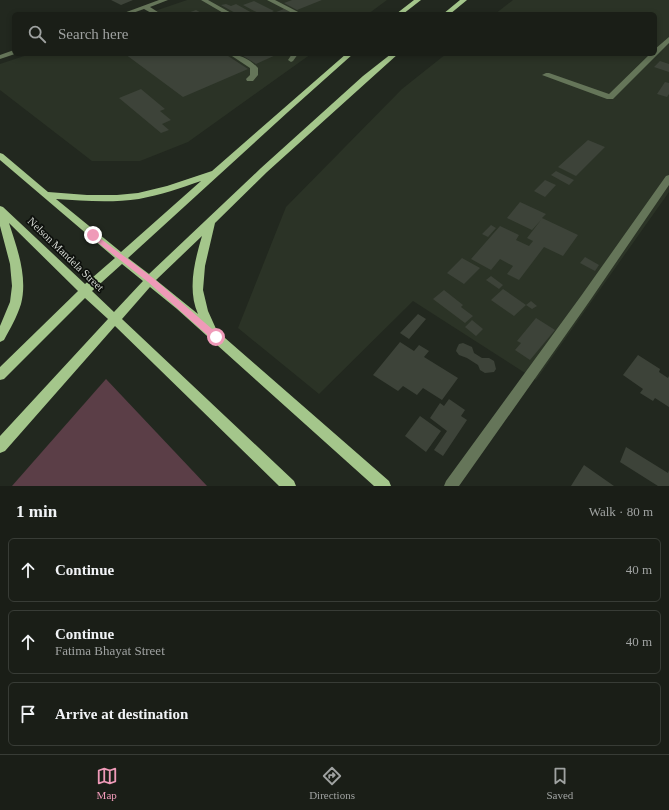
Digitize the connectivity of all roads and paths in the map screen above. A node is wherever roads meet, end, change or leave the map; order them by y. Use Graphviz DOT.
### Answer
graph roads {
  1 [pos="165,0"];
  2 [pos="204,0"];
  3 [pos="270,0"];
  4 [pos="418,0"];
  5 [pos="464,0"];
  6 [pos="145,7"];
  7 [pos="130,12"];
  8 [pos="154,12"];
  9 [pos="226,12"];
  10 [pos="295,12"];
  11 [pos="402,12"];
  12 [pos="449,12"];
  13 [pos="669,39"];
  14 [pos="657,50"];
  15 [pos="12,53"];
  16 [pos="235,56"];
  17 [pos="348,56"];
  18 [pos="393,56"];
  19 [pos="651,56"];
  20 [pos="0,57"];
  21 [pos="546,75"];
  22 [pos="250,79"];
  23 [pos="0,156"];
  24 [pos="216,172"];
  25 [pos="669,178"];
  26 [pos="48,195"];
  27 [pos="0,210"];
  28 [pos="211,221"];
  29 [pos="122,259"];
  30 [pos="150,280"];
  31 [pos="86,290"];
  32 [pos="114,319"];
  33 [pos="0,337"];
  34 [pos="216,337"];
  35 [pos="0,375"];
  36 [pos="0,446"];
  37 [pos="288,486"];
  38 [pos="384,486"];
  39 [pos="451,486"];
  1 -- 6 [label="street"];
  2 -- 9 [label="street"];
  3 -- 10 [label="street"];
  4 -- 11 [label="main road"];
  5 -- 12 [label="main road"];
  6 -- 7 [label="street"];
  6 -- 8 [label="street"];
  13 -- 14 [label="street"];
  15 -- 20 [label="street"];
  16 -- 22 [label="street"];
  17 -- 24 [label="main road"];
  18 -- 28 [label="main road"];
  19 -- 21 [label="street"];
  23 -- 26 [label="main road"];
  24 -- 26 [label="main road"];
  24 -- 29 [label="main road"];
  25 -- 39 [label="street"];
  26 -- 29 [label="main road"];
  27 -- 31 [label="main road, Nelson Mandela Street"];
  27 -- 33 [label="main road"];
  28 -- 30 [label="main road"];
  28 -- 34 [label="main road"];
  29 -- 30 [label="main road"];
  29 -- 31 [label="main road"];
  30 -- 32 [label="main road"];
  30 -- 34 [label="main road"];
  31 -- 32 [label="main road, Nelson Mandela Street"];
  31 -- 35 [label="main road"];
  32 -- 36 [label="main road"];
  32 -- 37 [label="main road, Nelson Mandela Street"];
  34 -- 38 [label="main road"];
}
